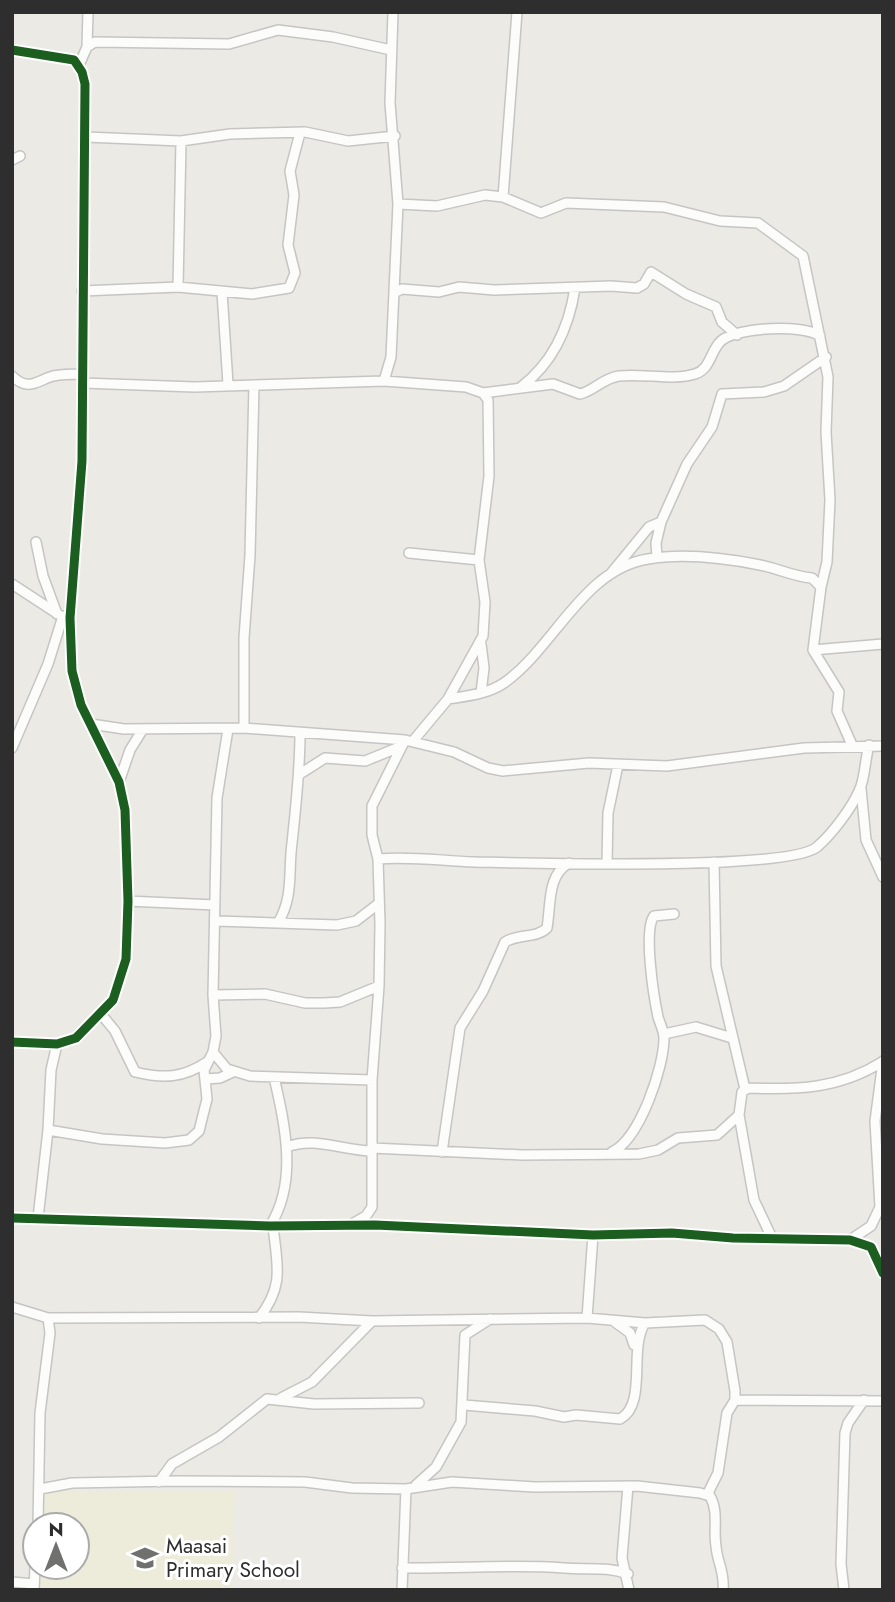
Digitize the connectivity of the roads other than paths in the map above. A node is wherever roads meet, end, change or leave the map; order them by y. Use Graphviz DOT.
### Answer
graph roads {
  1 [pos="88,12"];
  2 [pos="393,12"];
  3 [pos="517,12"];
  4 [pos="88,47"];
  5 [pos="12,50"];
  6 [pos="391,50"];
  7 [pos="79,65"];
  8 [pos="300,133"];
  9 [pos="395,136"];
  10 [pos="86,137"];
  11 [pos="181,141"];
  12 [pos="503,197"];
  13 [pos="398,204"];
  14 [pos="178,287"];
  15 [pos="575,288"];
  16 [pos="82,291"];
  17 [pos="222,292"];
  18 [pos="394,293"];
  19 [pos="737,335"];
  20 [pos="820,336"];
  21 [pos="825,357"];
  22 [pos="12,376"];
  23 [pos="82,378"];
  24 [pos="384,381"];
  25 [pos="228,384"];
  26 [pos="254,384"];
  27 [pos="522,387"];
  28 [pos="483,393"];
  29 [pos="662,522"];
  30 [pos="36,542"];
  31 [pos="409,553"];
  32 [pos="657,558"];
  33 [pos="479,561"];
  34 [pos="611,574"];
  35 [pos="12,584"];
  36 [pos="821,587"];
  37 [pos="63,616"];
  38 [pos="481,644"];
  39 [pos="883,644"];
  40 [pos="813,650"];
  41 [pos="481,692"];
  42 [pos="448,699"];
  43 [pos="90,724"];
  44 [pos="244,728"];
  45 [pos="143,729"];
  46 [pos="228,729"];
  47 [pos="300,733"];
  48 [pos="406,742"];
  49 [pos="852,745"];
  50 [pos="869,745"];
  51 [pos="883,746"];
  52 [pos="12,748"];
  53 [pos="618,765"];
  54 [pos="300,774"];
  55 [pos="119,782"];
  56 [pos="861,789"];
  57 [pos="379,859"];
  58 [pos="714,862"];
  59 [pos="570,863"];
  60 [pos="607,863"];
  61 [pos="883,877"];
  62 [pos="128,901"];
  63 [pos="379,904"];
  64 [pos="215,905"];
  65 [pos="674,914"];
  66 [pos="216,921"];
  67 [pos="278,923"];
  68 [pos="379,986"];
  69 [pos="214,995"];
  70 [pos="101,1014"];
  71 [pos="664,1034"];
  72 [pos="732,1038"];
  73 [pos="12,1042"];
  74 [pos="57,1044"];
  75 [pos="214,1052"];
  76 [pos="882,1061"];
  77 [pos="207,1062"];
  78 [pos="233,1072"];
  79 [pos="274,1077"];
  80 [pos="205,1079"];
  81 [pos="372,1080"];
  82 [pos="745,1089"];
  83 [pos="739,1115"];
  84 [pos="48,1130"];
  85 [pos="287,1147"];
  86 [pos="372,1149"];
  87 [pos="442,1152"];
  88 [pos="609,1154"];
  89 [pos="880,1216"];
  90 [pos="12,1218"];
  91 [pos="38,1218"];
  92 [pos="351,1224"];
  93 [pos="272,1226"];
  94 [pos="593,1235"];
  95 [pos="772,1238"];
  96 [pos="850,1240"];
  97 [pos="883,1273"];
  98 [pos="12,1307"];
  99 [pos="48,1318"];
  100 [pos="258,1318"];
  101 [pos="587,1318"];
  102 [pos="489,1319"];
  103 [pos="372,1321"];
  104 [pos="614,1321"];
  105 [pos="645,1323"];
  106 [pos="635,1348"];
  107 [pos="281,1398"];
  108 [pos="735,1400"];
  109 [pos="864,1400"];
  110 [pos="883,1401"];
  111 [pos="419,1403"];
  112 [pos="464,1405"];
  113 [pos="159,1482"];
  114 [pos="628,1486"];
  115 [pos="409,1488"];
  116 [pos="40,1489"];
  117 [pos="707,1495"];
  118 [pos="39,1511"];
  119 [pos="402,1568"];
  120 [pos="628,1574"];
  121 [pos="12,1582"];
  122 [pos="34,1587"];
  123 [pos="402,1590"];
  124 [pos="629,1590"];
  125 [pos="723,1590"];
  126 [pos="844,1590"];
  1 -- 4 [label="street"];
  2 -- 6 [label="street"];
  3 -- 12 [label="street"];
  4 -- 6 [label="street"];
  4 -- 7 [label="street"];
  5 -- 7 [label="street"];
  6 -- 9 [label="street"];
  7 -- 10 [label="street"];
  8 -- 9 [label="street"];
  8 -- 11 [label="street"];
  8 -- 17 [label="street"];
  9 -- 13 [label="street"];
  10 -- 11 [label="street"];
  10 -- 16 [label="street"];
  11 -- 14 [label="street"];
  12 -- 13 [label="street"];
  12 -- 20 [label="street"];
  13 -- 18 [label="street"];
  14 -- 16 [label="street"];
  14 -- 17 [label="street"];
  15 -- 18 [label="street"];
  15 -- 19 [label="street"];
  15 -- 27 [label="street"];
  16 -- 23 [label="street"];
  17 -- 25 [label="street"];
  18 -- 24 [label="street"];
  19 -- 20 [label="street"];
  19 -- 27 [label="street"];
  20 -- 21 [label="street"];
  21 -- 29 [label="street"];
  21 -- 36 [label="street"];
  22 -- 23 [label="street"];
  23 -- 25 [label="street"];
  23 -- 37 [label="street"];
  24 -- 26 [label="street"];
  24 -- 28 [label="street"];
  25 -- 26 [label="street"];
  26 -- 44 [label="street"];
  27 -- 28 [label="street"];
  28 -- 33 [label="street"];
  29 -- 32 [label="street"];
  29 -- 34 [label="street"];
  30 -- 37 [label="street"];
  31 -- 33 [label="street"];
  32 -- 34 [label="street"];
  32 -- 36 [label="street"];
  33 -- 38 [label="street"];
  34 -- 41 [label="street"];
  35 -- 37 [label="street"];
  36 -- 40 [label="street"];
  37 -- 43 [label="street"];
  37 -- 52 [label="street"];
  38 -- 41 [label="street"];
  38 -- 42 [label="street"];
  39 -- 40 [label="street"];
  40 -- 49 [label="street"];
  41 -- 42 [label="street"];
  42 -- 48 [label="street"];
  43 -- 45 [label="street"];
  43 -- 55 [label="street"];
  44 -- 46 [label="street"];
  44 -- 47 [label="street"];
  45 -- 46 [label="street"];
  45 -- 55 [label="street"];
  46 -- 64 [label="street"];
  47 -- 48 [label="street"];
  47 -- 54 [label="street"];
  48 -- 53 [label="street"];
  48 -- 54 [label="street"];
  48 -- 57 [label="street"];
  49 -- 50 [label="street"];
  49 -- 53 [label="street"];
  50 -- 51 [label="street"];
  50 -- 56 [label="street"];
  53 -- 60 [label="street"];
  54 -- 67 [label="street"];
  55 -- 62 [label="street"];
  56 -- 58 [label="street"];
  56 -- 61 [label="street"];
  57 -- 59 [label="street"];
  57 -- 63 [label="street"];
  58 -- 60 [label="street"];
  58 -- 72 [label="street"];
  59 -- 60 [label="street"];
  59 -- 87 [label="street"];
  62 -- 64 [label="street"];
  62 -- 70 [label="street"];
  63 -- 67 [label="street"];
  63 -- 68 [label="street"];
  64 -- 66 [label="street"];
  65 -- 71 [label="street"];
  66 -- 67 [label="street"];
  66 -- 69 [label="street"];
  68 -- 69 [label="street"];
  68 -- 81 [label="street"];
  69 -- 75 [label="street"];
  70 -- 74 [label="street"];
  70 -- 77 [label="street"];
  71 -- 72 [label="street"];
  71 -- 88 [label="street"];
  72 -- 82 [label="street"];
  73 -- 74 [label="street"];
  74 -- 84 [label="street"];
  75 -- 77 [label="street"];
  75 -- 78 [label="street"];
  76 -- 82 [label="street"];
  76 -- 89 [label="street"];
  77 -- 80 [label="street"];
  78 -- 79 [label="street"];
  78 -- 80 [label="street"];
  79 -- 81 [label="street"];
  79 -- 85 [label="street"];
  80 -- 84 [label="street"];
  81 -- 86 [label="street"];
  82 -- 83 [label="street"];
  83 -- 88 [label="street"];
  83 -- 95 [label="street"];
  84 -- 91 [label="street"];
  85 -- 86 [label="street"];
  85 -- 93 [label="street"];
  86 -- 87 [label="street"];
  86 -- 92 [label="street"];
  87 -- 88 [label="street"];
  89 -- 96 [label="street"];
  90 -- 91 [label="street"];
  91 -- 93 [label="street"];
  92 -- 93 [label="street"];
  92 -- 94 [label="street"];
  93 -- 100 [label="street"];
  94 -- 95 [label="street"];
  94 -- 101 [label="street"];
  95 -- 96 [label="street"];
  96 -- 97 [label="street"];
  98 -- 99 [label="street"];
  99 -- 100 [label="street"];
  99 -- 116 [label="street"];
  100 -- 103 [label="street"];
  101 -- 102 [label="street"];
  101 -- 104 [label="street"];
  102 -- 103 [label="street"];
  102 -- 112 [label="street"];
  103 -- 107 [label="street"];
  104 -- 105 [label="street"];
  104 -- 106 [label="street"];
  105 -- 106 [label="street"];
  105 -- 108 [label="street"];
  106 -- 112 [label="street"];
  107 -- 111 [label="street"];
  107 -- 113 [label="street"];
  108 -- 109 [label="street"];
  108 -- 117 [label="street"];
  109 -- 110 [label="street"];
  109 -- 126 [label="street"];
  112 -- 115 [label="street"];
  113 -- 115 [label="street"];
  113 -- 116 [label="street"];
  114 -- 115 [label="street"];
  114 -- 117 [label="street"];
  114 -- 120 [label="street"];
  115 -- 119 [label="street"];
  116 -- 118 [label="street"];
  117 -- 125 [label="street"];
  119 -- 120 [label="street"];
  119 -- 123 [label="street"];
  120 -- 124 [label="street"];
  121 -- 122 [label="street"];
}
